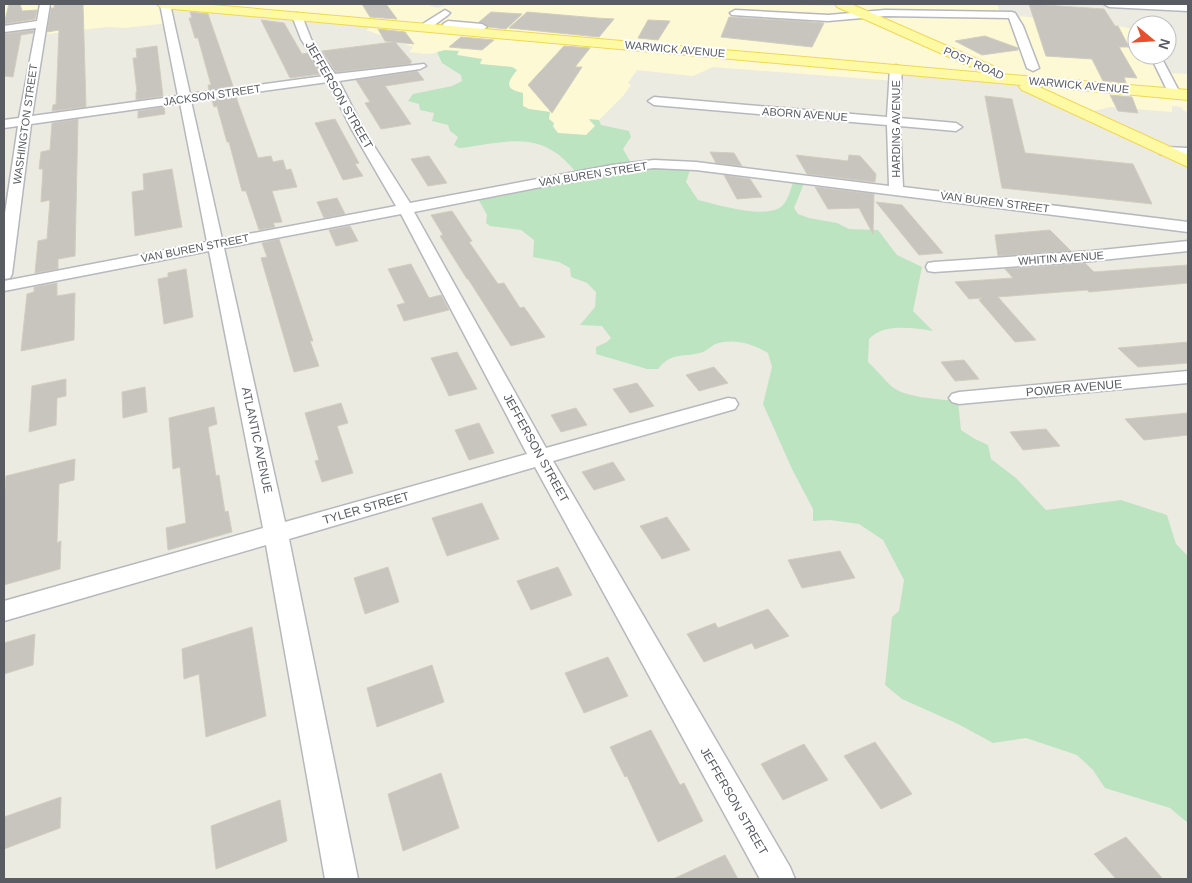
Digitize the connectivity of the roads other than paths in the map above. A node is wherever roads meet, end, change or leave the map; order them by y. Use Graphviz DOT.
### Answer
graph roads {
  1 [pos="45,4"];
  2 [pos="164,4"];
  3 [pos="1109,4"];
  4 [pos="838,5"];
  5 [pos="1188,8"];
  6 [pos="445,13"];
  7 [pos="735,13"];
  8 [pos="868,15"];
  9 [pos="298,16"];
  10 [pos="40,24"];
  11 [pos="425,27"];
  12 [pos="455,27"];
  13 [pos="482,27"];
  14 [pos="4,29"];
  15 [pos="1162,65"];
  16 [pos="420,66"];
  17 [pos="896,68"];
  18 [pos="1033,68"];
  19 [pos="1007,78"];
  20 [pos="332,79"];
  21 [pos="1181,94"];
  22 [pos="186,98"];
  23 [pos="654,101"];
  24 [pos="893,121"];
  25 [pos="25,122"];
  26 [pos="4,124"];
  27 [pos="956,127"];
  28 [pos="1165,151"];
  29 [pos="1188,152"];
  30 [pos="1188,162"];
  31 [pos="896,191"];
  32 [pos="406,208"];
  33 [pos="1188,227"];
  34 [pos="216,244"];
  35 [pos="1188,246"];
  36 [pos="934,267"];
  37 [pos="4,274"];
  38 [pos="4,286"];
  39 [pos="1188,377"];
  40 [pos="959,398"];
  41 [pos="728,404"];
  42 [pos="541,458"];
  43 [pos="276,534"];
  44 [pos="4,611"];
  45 [pos="341,879"];
  46 [pos="778,879"];
  1 -- 10 [label="street, WASHINGTON STREET"];
  2 -- 9 [label="main road, WARWICK AVENUE"];
  2 -- 22 [label="street, ATLANTIC AVENUE"];
  3 -- 5 [label="street"];
  4 -- 8 [label="main road, POST ROAD"];
  6 -- 11 [label="street"];
  7 -- 8 [label="street"];
  8 -- 18 [label="street"];
  8 -- 19 [label="main road, POST ROAD"];
  9 -- 11 [label="main road, WARWICK AVENUE"];
  9 -- 20 [label="street, JEFFERSON STREET"];
  10 -- 14 [label="street"];
  10 -- 25 [label="street, WASHINGTON STREET"];
  11 -- 12 [label="main road, WARWICK AVENUE"];
  12 -- 13 [label="street"];
  12 -- 17 [label="main road, WARWICK AVENUE"];
  15 -- 21 [label="street"];
  16 -- 20 [label="street, JACKSON STREET"];
  17 -- 19 [label="main road, WARWICK AVENUE"];
  17 -- 24 [label="street, HARDING AVENUE"];
  19 -- 21 [label="main road, WARWICK AVENUE"];
  19 -- 28 [label="main road, POST ROAD"];
  20 -- 22 [label="street, JACKSON STREET"];
  20 -- 32 [label="street, JEFFERSON STREET"];
  22 -- 25 [label="street, JACKSON STREET"];
  22 -- 34 [label="street, ATLANTIC AVENUE"];
  23 -- 24 [label="street, ABORN AVENUE"];
  24 -- 27 [label="street, ABORN AVENUE"];
  24 -- 31 [label="street, HARDING AVENUE"];
  25 -- 26 [label="street, JACKSON STREET"];
  25 -- 37 [label="street, WASHINGTON STREET"];
  28 -- 29 [label="street"];
  28 -- 30 [label="main road, POST ROAD"];
  31 -- 32 [label="street, VAN BUREN STREET"];
  31 -- 33 [label="street, VAN BUREN STREET"];
  32 -- 34 [label="street, VAN BUREN STREET"];
  32 -- 42 [label="street, JEFFERSON STREET"];
  34 -- 38 [label="street, VAN BUREN STREET"];
  34 -- 43 [label="street, ATLANTIC AVENUE"];
  35 -- 36 [label="street, WHITIN AVENUE"];
  39 -- 40 [label="street, POWER AVENUE"];
  41 -- 42 [label="street, TYLER STREET"];
  42 -- 43 [label="street, TYLER STREET"];
  42 -- 46 [label="street, JEFFERSON STREET"];
  43 -- 44 [label="street, TYLER STREET"];
  43 -- 45 [label="street, ATLANTIC AVENUE"];
}
